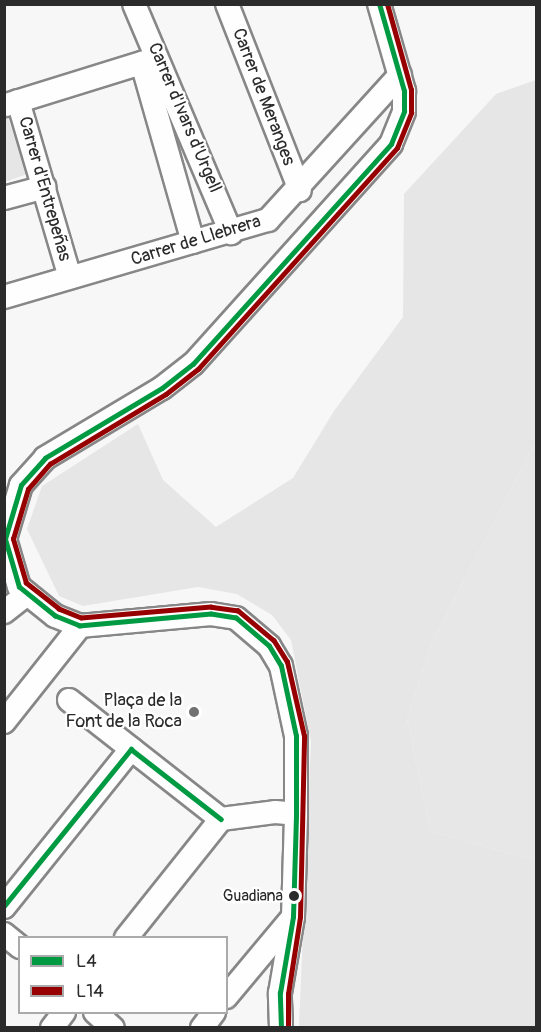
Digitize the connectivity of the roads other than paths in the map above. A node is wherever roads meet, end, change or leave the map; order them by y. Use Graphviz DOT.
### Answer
graph roads {
  1 [pos="134,4"];
  2 [pos="227,4"];
  3 [pos="379,4"];
  4 [pos="151,60"];
  5 [pos="400,75"];
  6 [pos="11,103"];
  7 [pos="45,187"];
  8 [pos="300,190"];
  9 [pos="4,198"];
  10 [pos="231,233"];
  11 [pos="193,242"];
  12 [pos="70,278"];
  13 [pos="4,297"];
  14 [pos="17,592"];
  15 [pos="4,612"];
  16 [pos="80,626"];
  17 [pos="69,700"];
  18 [pos="4,722"];
  19 [pos="132,749"];
  20 [pos="296,814"];
  21 [pos="221,819"];
  22 [pos="4,907"];
  23 [pos="293,917"];
  24 [pos="4,934"];
  25 [pos="128,936"];
  26 [pos="18,945"];
  27 [pos="228,995"];
  28 [pos="62,1014"];
  29 [pos="97,1014"];
  30 [pos="212,1014"];
  31 [pos="52,1028"];
  32 [pos="113,1028"];
  33 [pos="202,1028"];
  34 [pos="281,1028"];
  1 -- 4 [label="street, Carrer d'Ivars d'Urgell"];
  2 -- 8 [label="street, Carrer de Meranges"];
  3 -- 5 [label="street"];
  4 -- 6 [label="street"];
  4 -- 10 [label="street, Carrer d'Ivars d'Urgell"];
  4 -- 11 [label="street, Carrer d'Ivars d'Urgell"];
  5 -- 8 [label="street, Carrer de Llebrera"];
  5 -- 14 [label="street"];
  6 -- 7 [label="street, Carrer d'Entrepeñas"];
  7 -- 9 [label="street"];
  7 -- 12 [label="street, Carrer d'Entrepeñas"];
  8 -- 10 [label="street, Carrer de Llebrera"];
  10 -- 11 [label="street, Carrer de Llebrera"];
  11 -- 12 [label="street, Carrer de Llebrera"];
  12 -- 13 [label="street, Carrer de Llebrera"];
  14 -- 15 [label="street"];
  14 -- 16 [label="street"];
  16 -- 18 [label="street"];
  16 -- 20 [label="street"];
  17 -- 19 [label="street"];
  19 -- 21 [label="street"];
  19 -- 22 [label="street"];
  20 -- 21 [label="street"];
  20 -- 23 [label="street"];
  21 -- 25 [label="street"];
  23 -- 27 [label="street"];
  23 -- 34 [label="street"];
  24 -- 26 [label="street"];
  28 -- 31 [label="street"];
  29 -- 32 [label="street"];
  30 -- 33 [label="street"];
}
